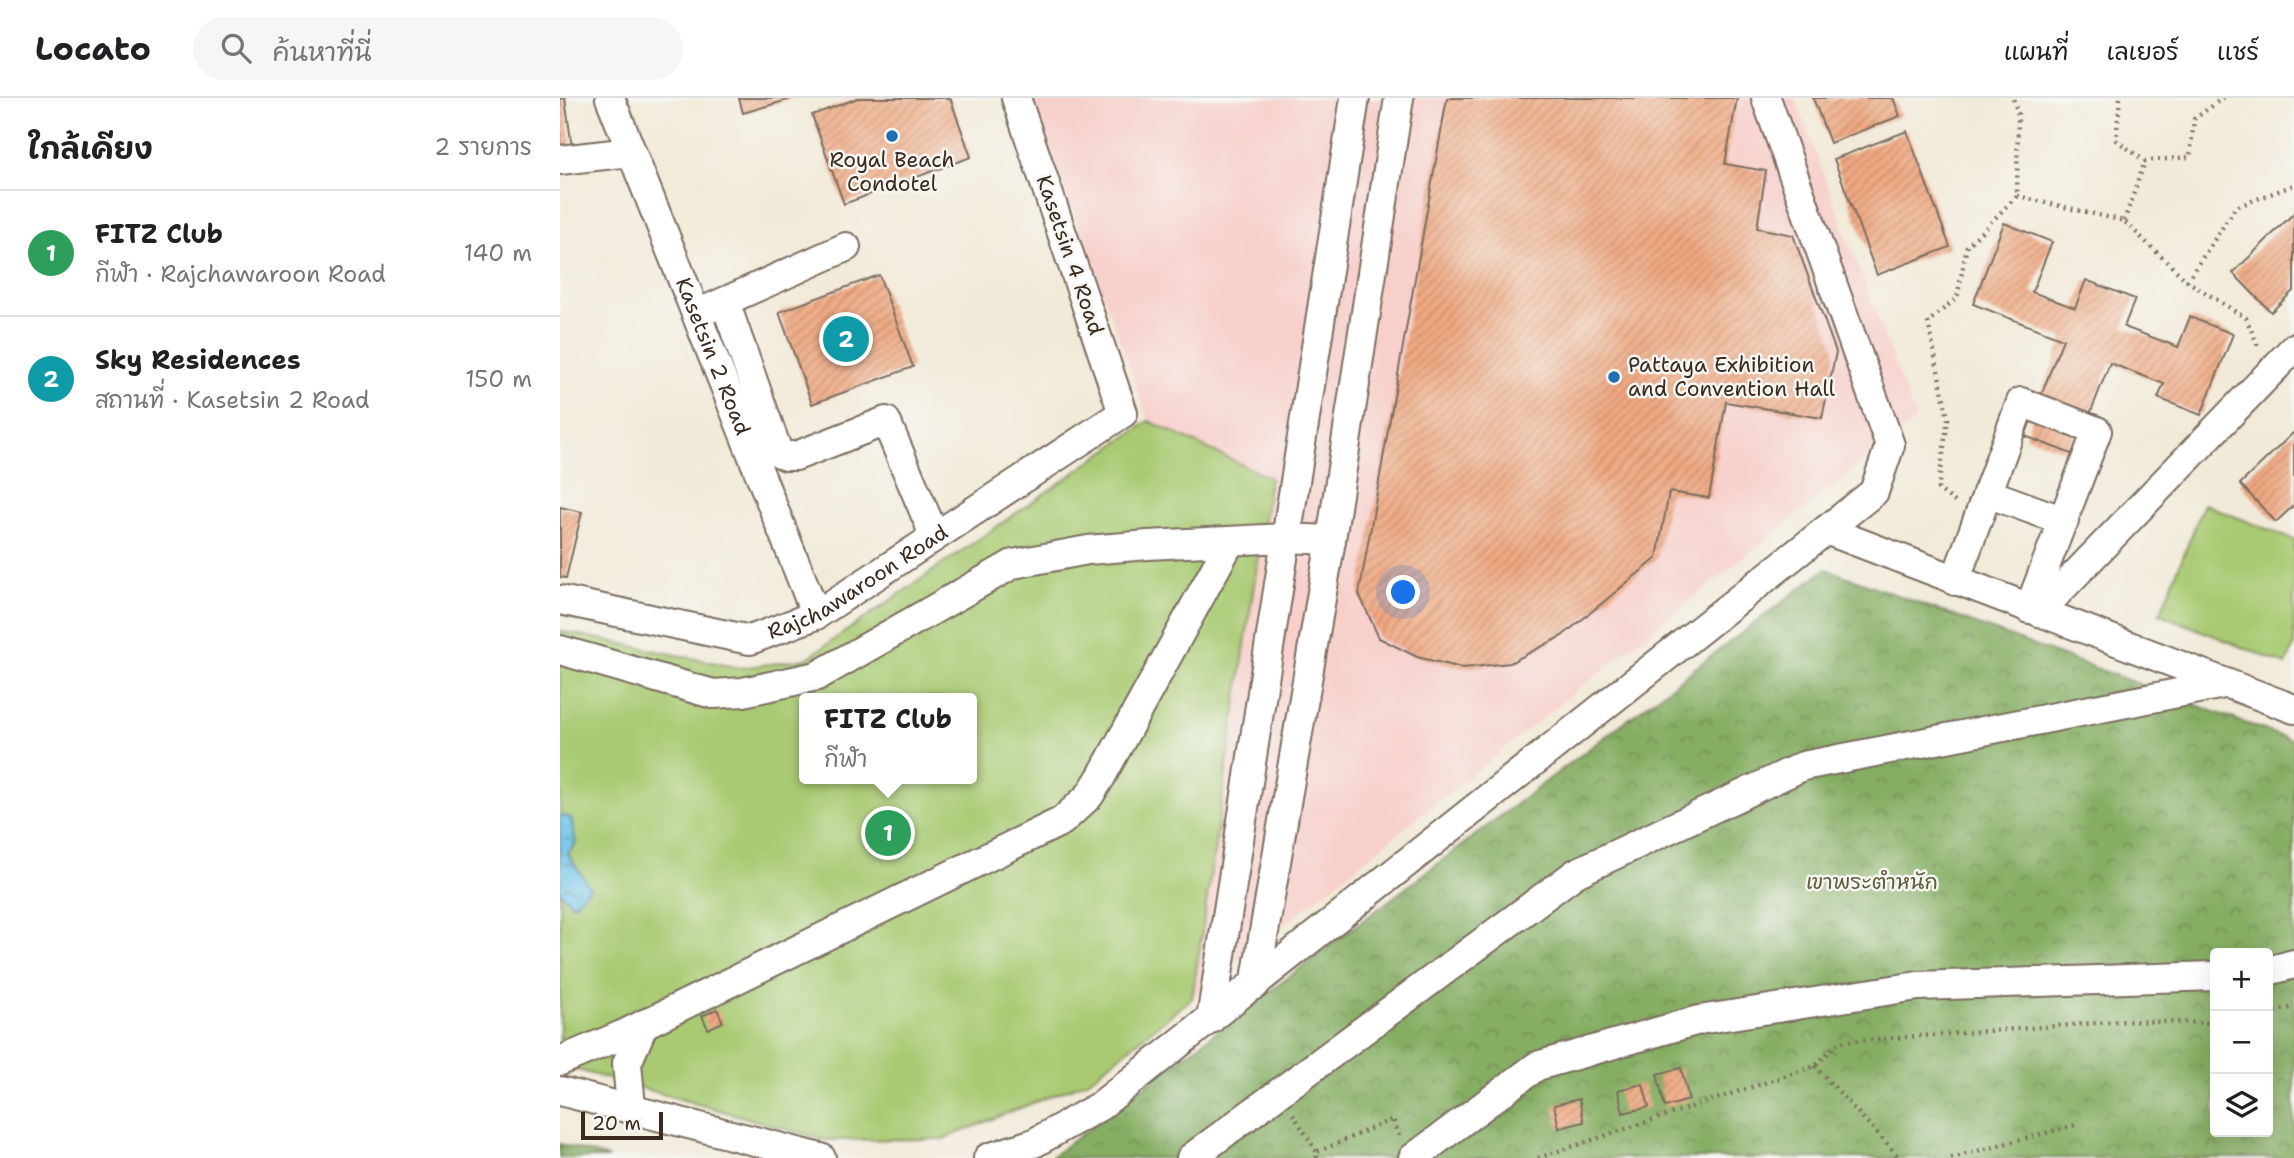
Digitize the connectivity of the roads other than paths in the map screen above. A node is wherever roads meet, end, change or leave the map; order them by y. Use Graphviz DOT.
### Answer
graph roads {
  1 [pos="610,98"];
  2 [pos="1016,98"];
  3 [pos="1355,98"];
  4 [pos="1399,98"];
  5 [pos="1766,98"];
  6 [pos="631,152"];
  7 [pos="560,160"];
  8 [pos="846,247"];
  9 [pos="725,302"];
  10 [pos="696,315"];
  11 [pos="2294,348"];
  12 [pos="1123,413"];
  13 [pos="1987,493"];
  14 [pos="2064,520"];
  15 [pos="1826,530"];
  16 [pos="934,535"];
  17 [pos="1285,538"];
  18 [pos="1331,540"];
  19 [pos="1230,542"];
  20 [pos="1955,581"];
  21 [pos="560,600"];
  22 [pos="2034,610"];
  23 [pos="816,615"];
  24 [pos="560,650"];
  25 [pos="2224,684"];
  26 [pos="2294,709"];
  27 [pos="2294,964"];
  28 [pos="2273,970"];
  29 [pos="2210,976"];
  30 [pos="1255,985"];
  31 [pos="1211,1019"];
  32 [pos="644,1024"];
  33 [pos="560,1061"];
  34 [pos="560,1091"];
  35 [pos="631,1107"];
  36 [pos="1414,1157"];
  37 [pos="821,1158"];
  38 [pos="988,1158"];
  39 [pos="1191,1158"];
  1 -- 6 [label="street, Kasetsin 2 Road"];
  2 -- 12 [label="street, Kasetsin 4 Road"];
  3 -- 17 [label="street"];
  4 -- 18 [label="street"];
  5 -- 15 [label="street"];
  6 -- 7 [label="street"];
  6 -- 10 [label="street, Kasetsin 2 Road"];
  8 -- 9 [label="street"];
  9 -- 10 [label="street"];
  9 -- 16 [label="street"];
  10 -- 23 [label="street, Kasetsin 2 Road"];
  11 -- 22 [label="street"];
  12 -- 16 [label="street, Rajchawaroon Road"];
  13 -- 14 [label="street"];
  13 -- 14 [label="street"];
  13 -- 20 [label="street"];
  14 -- 22 [label="street"];
  15 -- 20 [label="street"];
  15 -- 30 [label="street"];
  16 -- 23 [label="street, Rajchawaroon Road"];
  17 -- 18 [label="street"];
  17 -- 19 [label="street"];
  17 -- 31 [label="street"];
  18 -- 30 [label="street"];
  19 -- 24 [label="street"];
  19 -- 32 [label="street"];
  20 -- 22 [label="street"];
  21 -- 23 [label="street, Rajchawaroon Road"];
  22 -- 25 [label="street"];
  25 -- 26 [label="street"];
  25 -- 39 [label="street"];
  27 -- 28 [label="street"];
  29 -- 36 [label="street"];
  30 -- 31 [label="street"];
  31 -- 38 [label="street"];
  32 -- 33 [label="street"];
  32 -- 35 [label="street"];
  34 -- 35 [label="street"];
  35 -- 37 [label="street"];
}
